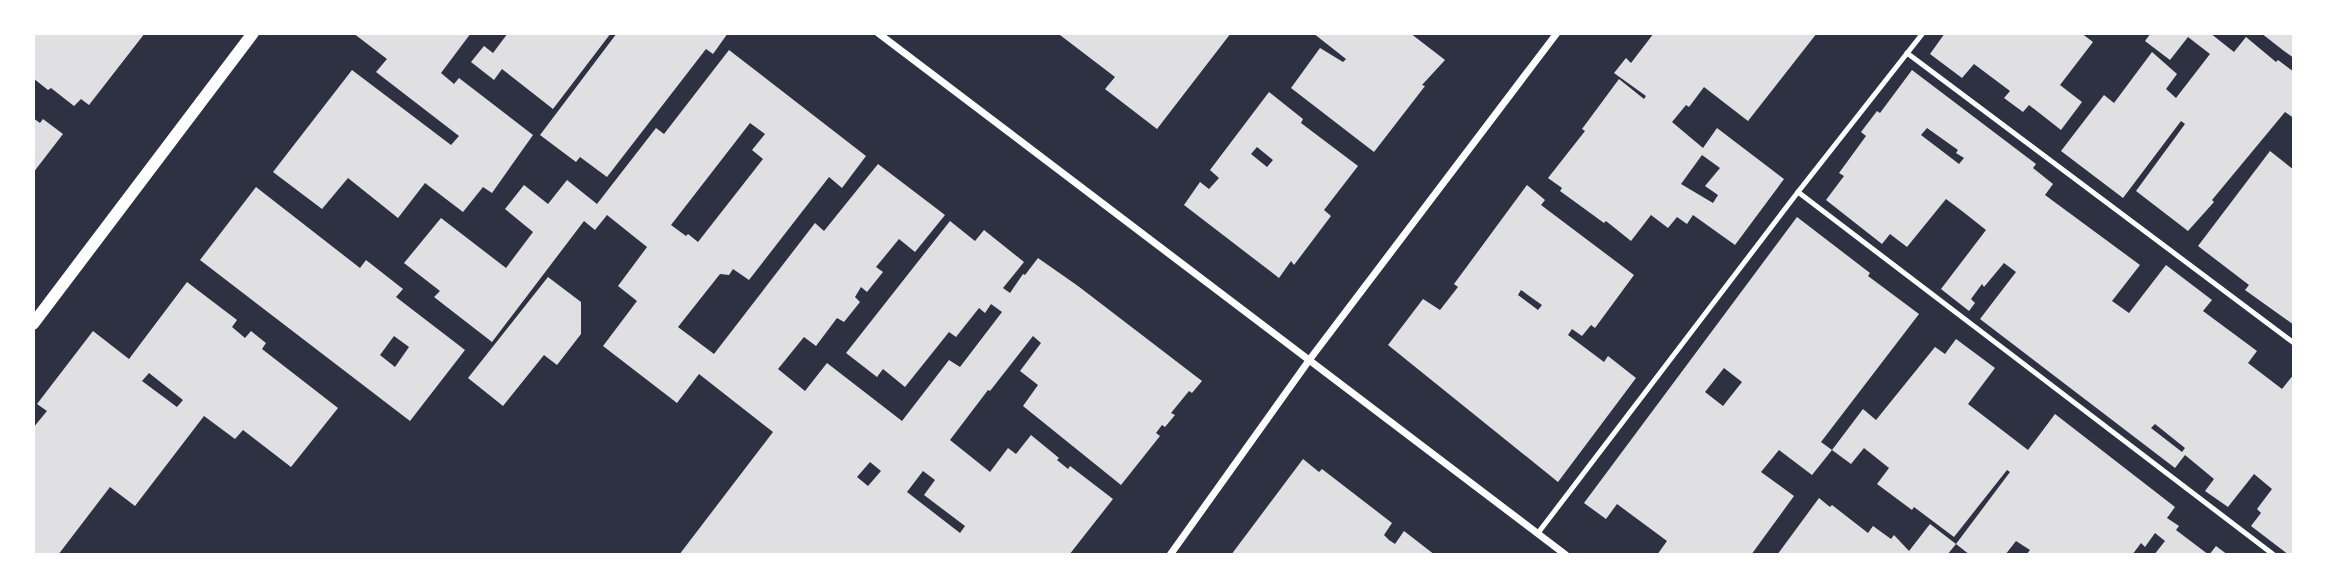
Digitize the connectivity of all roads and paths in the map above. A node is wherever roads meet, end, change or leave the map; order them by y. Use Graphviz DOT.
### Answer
graph roads {
  1 [pos="253,33"];
  2 [pos="878,33"];
  3 [pos="1557,33"];
  4 [pos="1923,33"];
  5 [pos="1907,53"];
  6 [pos="1798,192"];
  7 [pos="33,324"];
  8 [pos="2294,343"];
  9 [pos="1310,359"];
  10 [pos="1538,533"];
  11 [pos="1170,555"];
  12 [pos="1566,555"];
  13 [pos="2274,555"];
  1 -- 7 [label="street"];
  2 -- 9 [label="street"];
  3 -- 9 [label="street"];
  4 -- 5 [label="lane"];
  5 -- 6 [label="lane"];
  5 -- 8 [label="lane"];
  6 -- 10 [label="lane"];
  6 -- 13 [label="lane"];
  9 -- 10 [label="street"];
  9 -- 11 [label="street"];
  10 -- 12 [label="street"];
}
